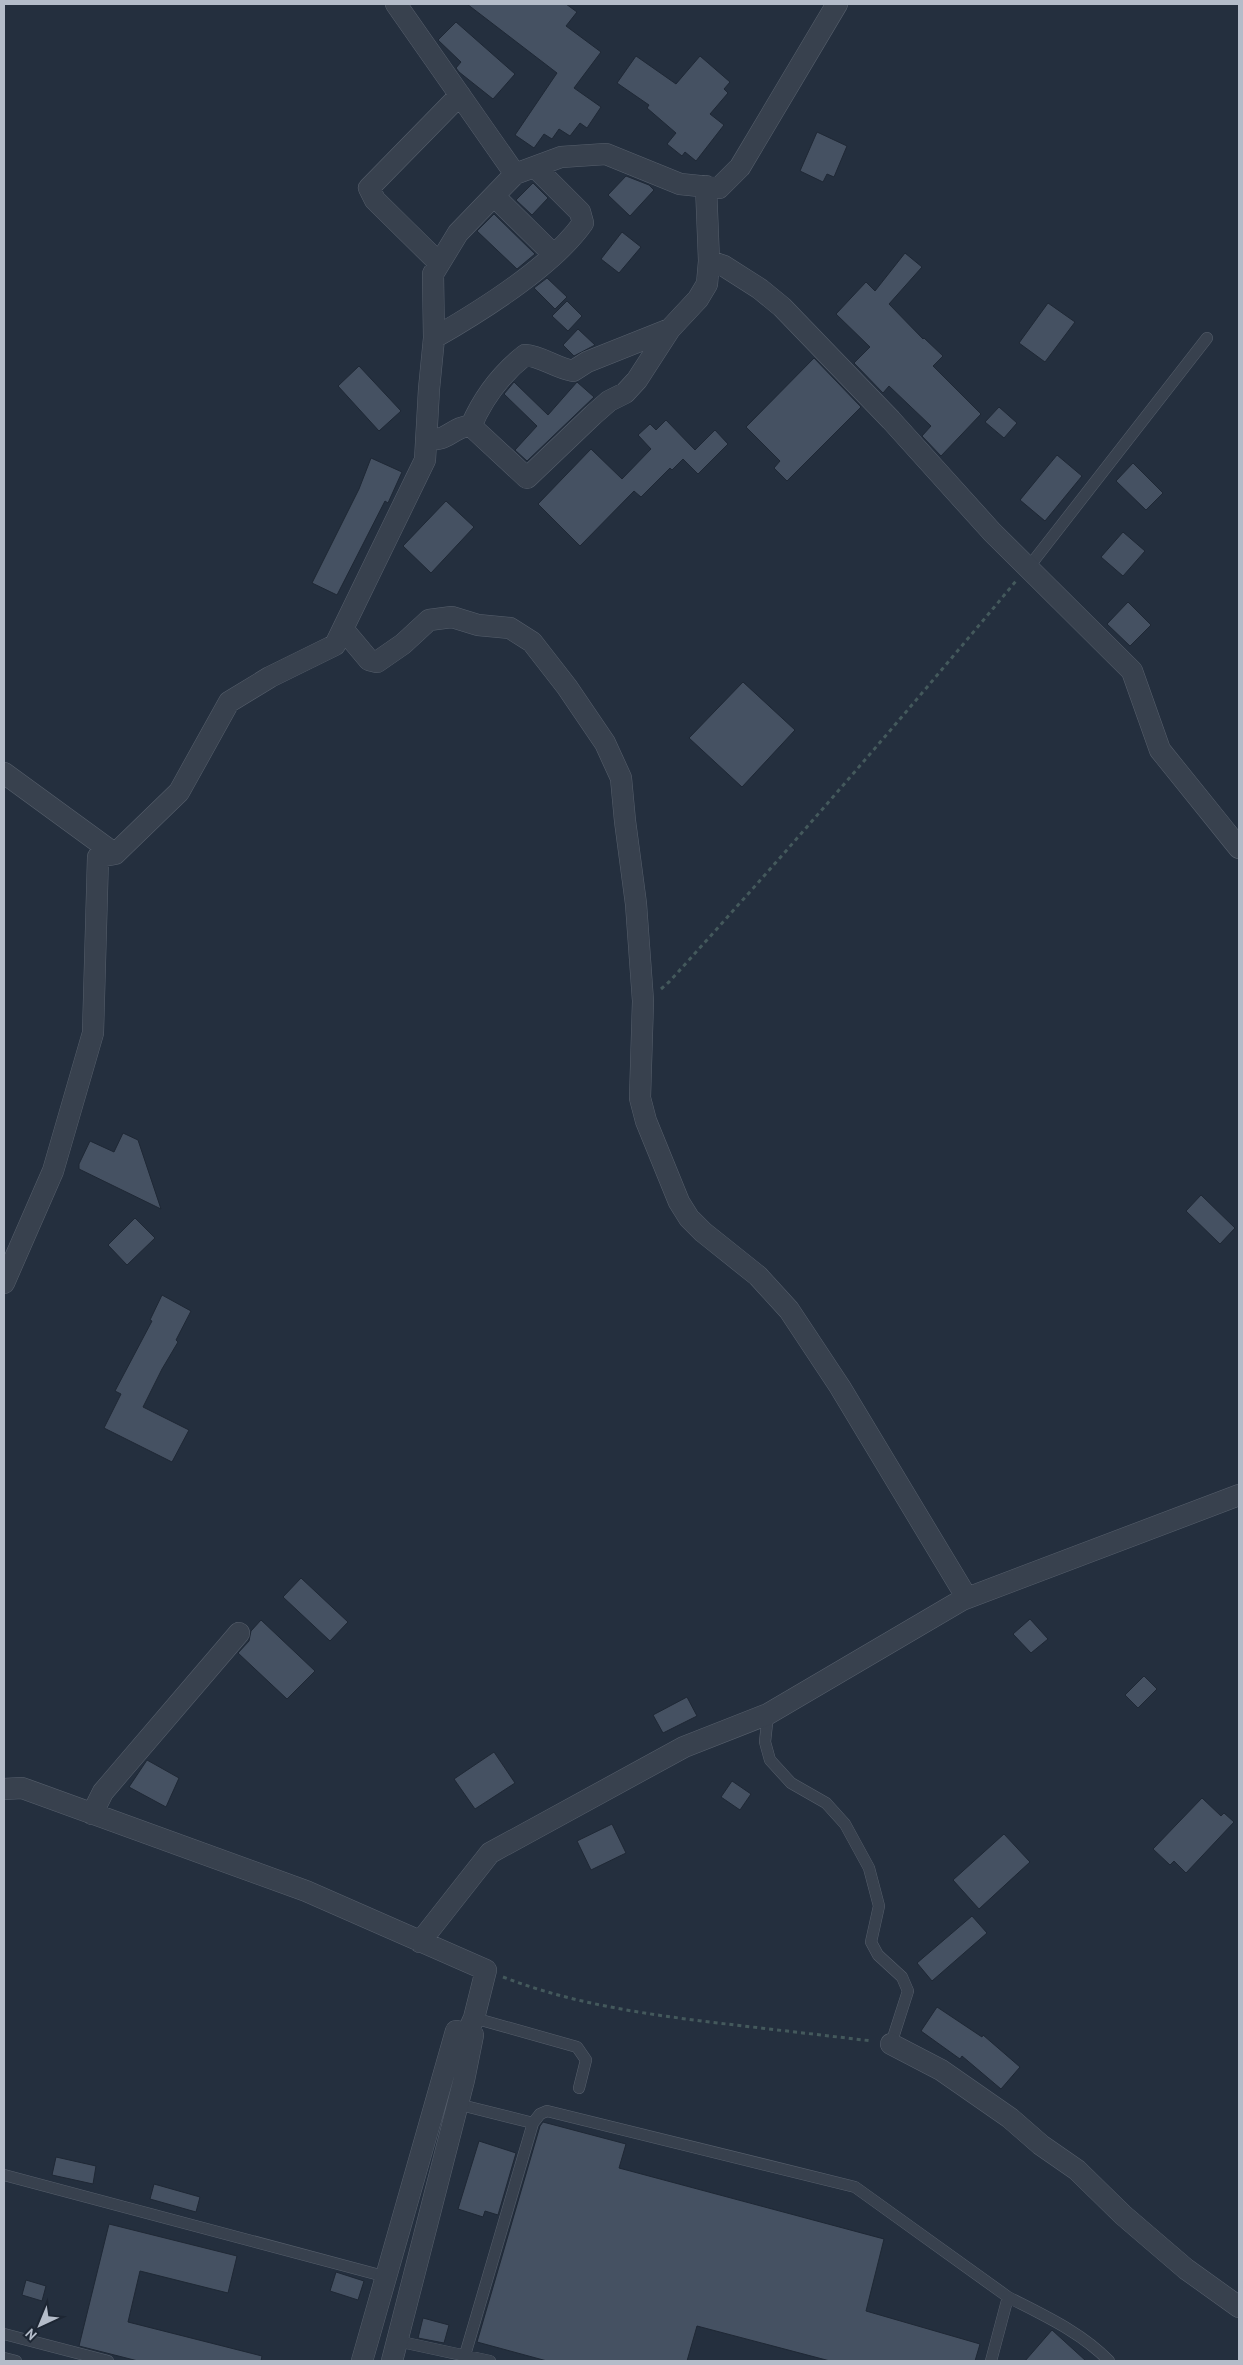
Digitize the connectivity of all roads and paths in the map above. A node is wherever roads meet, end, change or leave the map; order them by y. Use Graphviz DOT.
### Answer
graph roads {
  1 [pos="837,4"];
  2 [pos="404,7"];
  3 [pos="460,95"];
  4 [pos="535,167"];
  5 [pos="515,174"];
  6 [pos="706,186"];
  7 [pos="494,196"];
  8 [pos="553,254"];
  9 [pos="710,261"];
  10 [pos="439,263"];
  11 [pos="670,329"];
  12 [pos="434,338"];
  13 [pos="1207,338"];
  14 [pos="471,426"];
  15 [pos="426,439"];
  16 [pos="1028,568"];
  17 [pos="343,629"];
  18 [pos="4,773"];
  19 [pos="1239,848"];
  20 [pos="115,854"];
  21 [pos="643,1001"];
  22 [pos="4,1283"];
  23 [pos="1239,1495"];
  24 [pos="967,1598"];
  25 [pos="240,1633"];
  26 [pos="768,1714"];
  27 [pos="4,1789"];
  28 [pos="92,1814"];
  29 [pos="420,1942"];
  30 [pos="486,1970"];
  31 [pos="470,2026"];
  32 [pos="891,2044"];
  33 [pos="579,2088"];
  34 [pos="458,2104"];
  35 [pos="533,2123"];
  36 [pos="4,2175"];
  37 [pos="387,2276"];
  38 [pos="1008,2298"];
  39 [pos="1239,2307"];
  40 [pos="4,2334"];
  41 [pos="394,2354"];
  42 [pos="465,2355"];
  43 [pos="363,2356"];
  44 [pos="4,2358"];
  45 [pos="16,2361"];
  46 [pos="108,2361"];
  47 [pos="490,2361"];
  48 [pos="991,2361"];
  49 [pos="1109,2361"];
  1 -- 6 [label="street"];
  2 -- 3 [label="street"];
  3 -- 5 [label="street"];
  3 -- 10 [label="street"];
  4 -- 5 [label="street"];
  4 -- 6 [label="street"];
  4 -- 8 [label="street"];
  5 -- 7 [label="street"];
  6 -- 9 [label="street"];
  7 -- 8 [label="street"];
  7 -- 10 [label="street"];
  8 -- 12 [label="street"];
  9 -- 11 [label="street"];
  9 -- 16 [label="street"];
  10 -- 12 [label="street"];
  11 -- 14 [label="street"];
  11 -- 14 [label="street"];
  12 -- 15 [label="street"];
  13 -- 16 [label="lane"];
  14 -- 15 [label="street"];
  15 -- 17 [label="street"];
  16 -- 19 [label="street"];
  16 -- 21 [label="path"];
  17 -- 20 [label="street"];
  17 -- 21 [label="street"];
  18 -- 20 [label="street"];
  20 -- 22 [label="street"];
  21 -- 24 [label="street"];
  23 -- 24 [label="street"];
  24 -- 26 [label="street"];
  25 -- 28 [label="street"];
  26 -- 29 [label="street"];
  26 -- 32 [label="lane"];
  27 -- 28 [label="street"];
  28 -- 29 [label="street"];
  29 -- 30 [label="street"];
  30 -- 31 [label="street"];
  30 -- 32 [label="path"];
  31 -- 33 [label="lane"];
  31 -- 34 [label="street"];
  31 -- 37 [label="street"];
  32 -- 39 [label="street"];
  34 -- 35 [label="lane"];
  34 -- 41 [label="street"];
  35 -- 38 [label="lane"];
  35 -- 42 [label="lane"];
  36 -- 37 [label="lane"];
  37 -- 43 [label="street"];
  38 -- 48 [label="lane"];
  38 -- 49 [label="lane"];
  40 -- 46 [label="lane"];
  41 -- 42 [label="lane"];
  41 -- 43 [label="street"];
  42 -- 47 [label="lane"];
  44 -- 45 [label="lane"];
}
